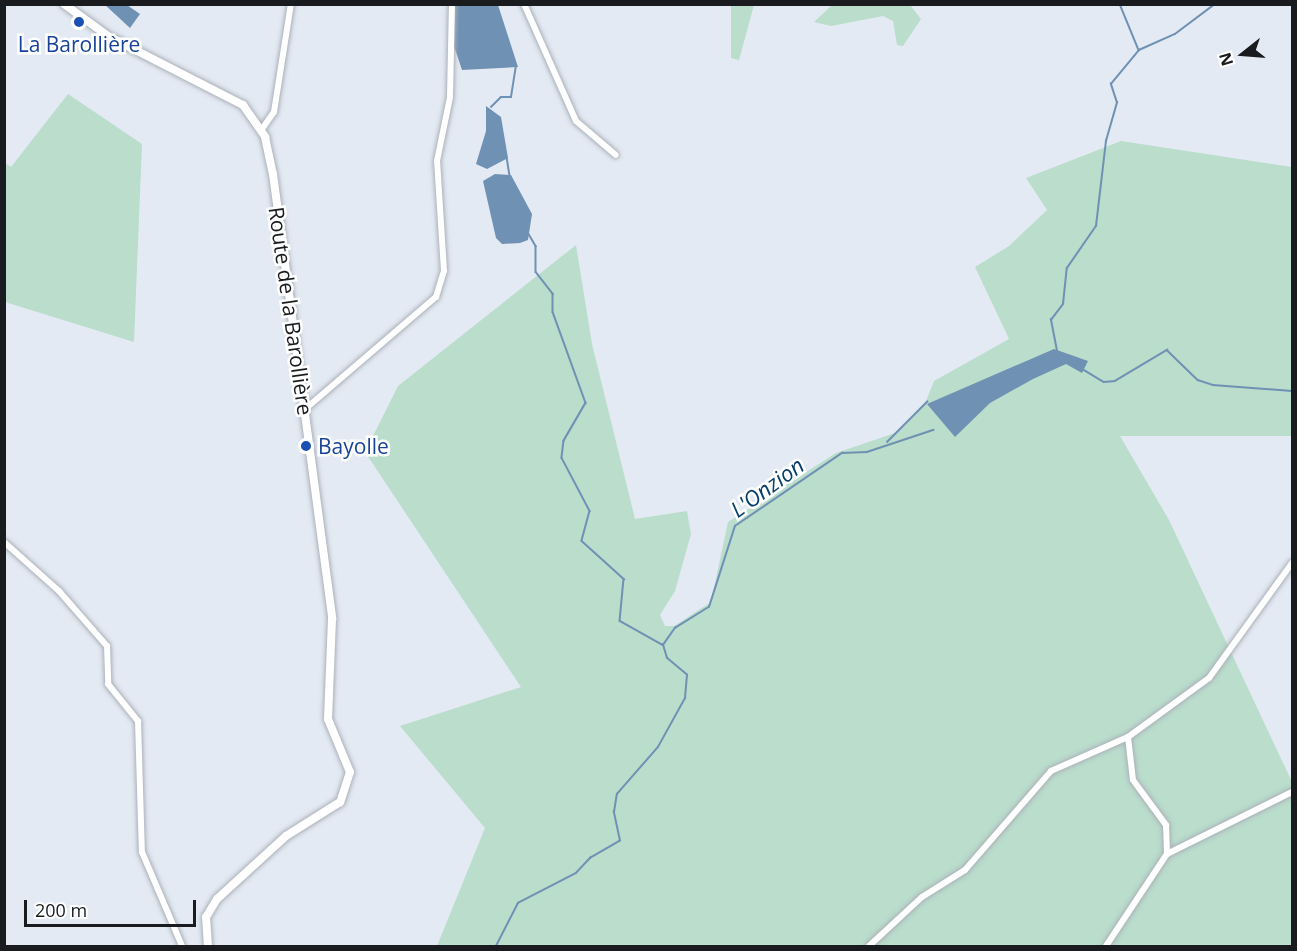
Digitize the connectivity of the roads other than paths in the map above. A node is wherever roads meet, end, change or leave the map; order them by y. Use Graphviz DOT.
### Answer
graph roads {
  1 [pos="64,4"];
  2 [pos="291,4"];
  3 [pos="452,4"];
  4 [pos="524,4"];
  5 [pos="262,129"];
  6 [pos="616,155"];
  7 [pos="304,410"];
  8 [pos="4,542"];
  9 [pos="1293,563"];
  10 [pos="1128,737"];
  11 [pos="1293,792"];
  12 [pos="1167,854"];
  13 [pos="182,946"];
  14 [pos="208,946"];
  15 [pos="868,946"];
  16 [pos="1106,946"];
  1 -- 5 [label="main road, Route de la Barollière"];
  2 -- 5 [label="street"];
  3 -- 7 [label="street"];
  4 -- 6 [label="street"];
  5 -- 7 [label="main road, Route de la Barollière"];
  7 -- 14 [label="main road, Route de la Barollière"];
  8 -- 13 [label="street"];
  9 -- 10 [label="street"];
  10 -- 12 [label="street"];
  10 -- 15 [label="street"];
  11 -- 12 [label="street"];
  12 -- 16 [label="street"];
}
